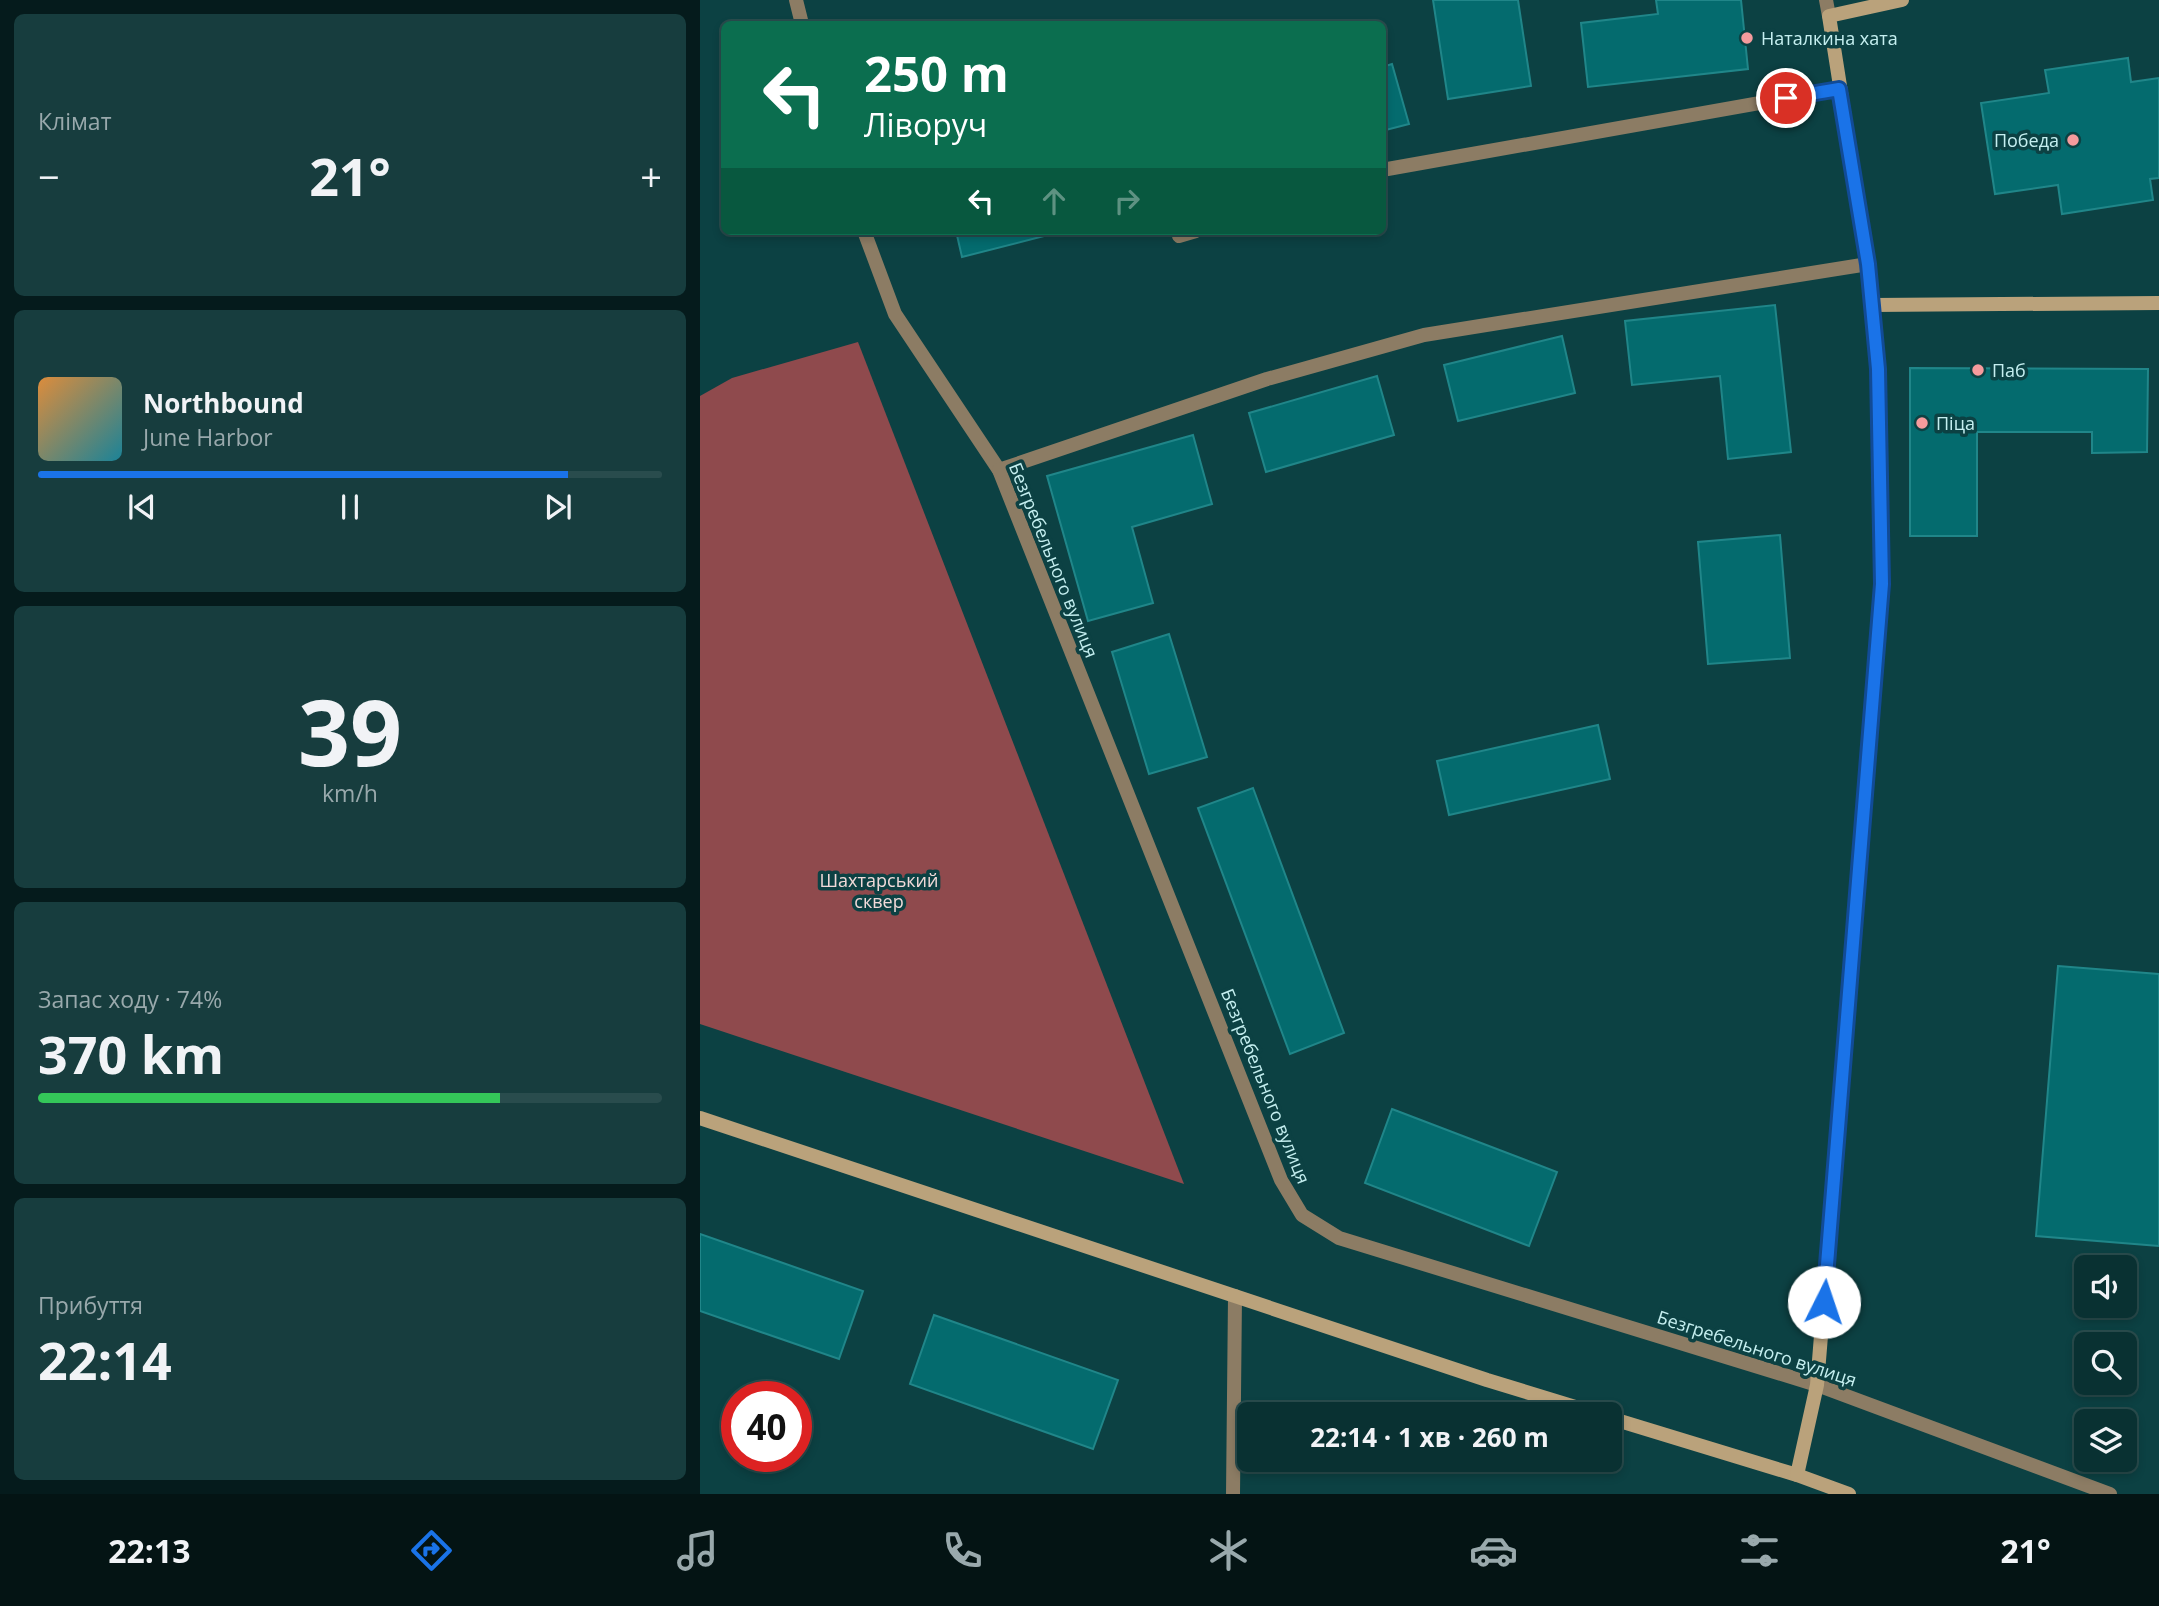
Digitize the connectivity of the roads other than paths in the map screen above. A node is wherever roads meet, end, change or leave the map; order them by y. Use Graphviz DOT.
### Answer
graph roads {
  1 [pos="796,0"];
  2 [pos="1826,0"];
  3 [pos="1902,0"];
  4 [pos="1829,16"];
  5 [pos="801,21"];
  6 [pos="1839,89"];
  7 [pos="1386,169"];
  8 [pos="865,235"];
  9 [pos="1182,235"];
  10 [pos="1179,236"];
  11 [pos="1868,264"];
  12 [pos="2159,303"];
  13 [pos="1872,305"];
  14 [pos="999,470"];
  15 [pos="700,1118"];
  16 [pos="1235,1296"];
  17 [pos="1817,1385"];
  18 [pos="1561,1402"];
  19 [pos="1622,1422"];
  20 [pos="1797,1475"];
  21 [pos="1233,1494"];
  22 [pos="1849,1494"];
  23 [pos="2110,1494"];
  1 -- 5 [label="street"];
  2 -- 4 [label="street"];
  3 -- 4 [label="street"];
  4 -- 6 [label="street"];
  6 -- 7 [label="street"];
  6 -- 11 [label="street"];
  8 -- 14 [label="street, Безгребельного вулиця"];
  9 -- 10 [label="street"];
  11 -- 13 [label="street"];
  11 -- 14 [label="street"];
  12 -- 13 [label="street"];
  13 -- 17 [label="street"];
  14 -- 17 [label="street, Безгребельного вулиця"];
  15 -- 16 [label="street"];
  16 -- 18 [label="street"];
  16 -- 21 [label="street"];
  17 -- 20 [label="street"];
  17 -- 23 [label="street, Безгребельного вулиця"];
  19 -- 20 [label="street"];
  20 -- 22 [label="street"];
}
